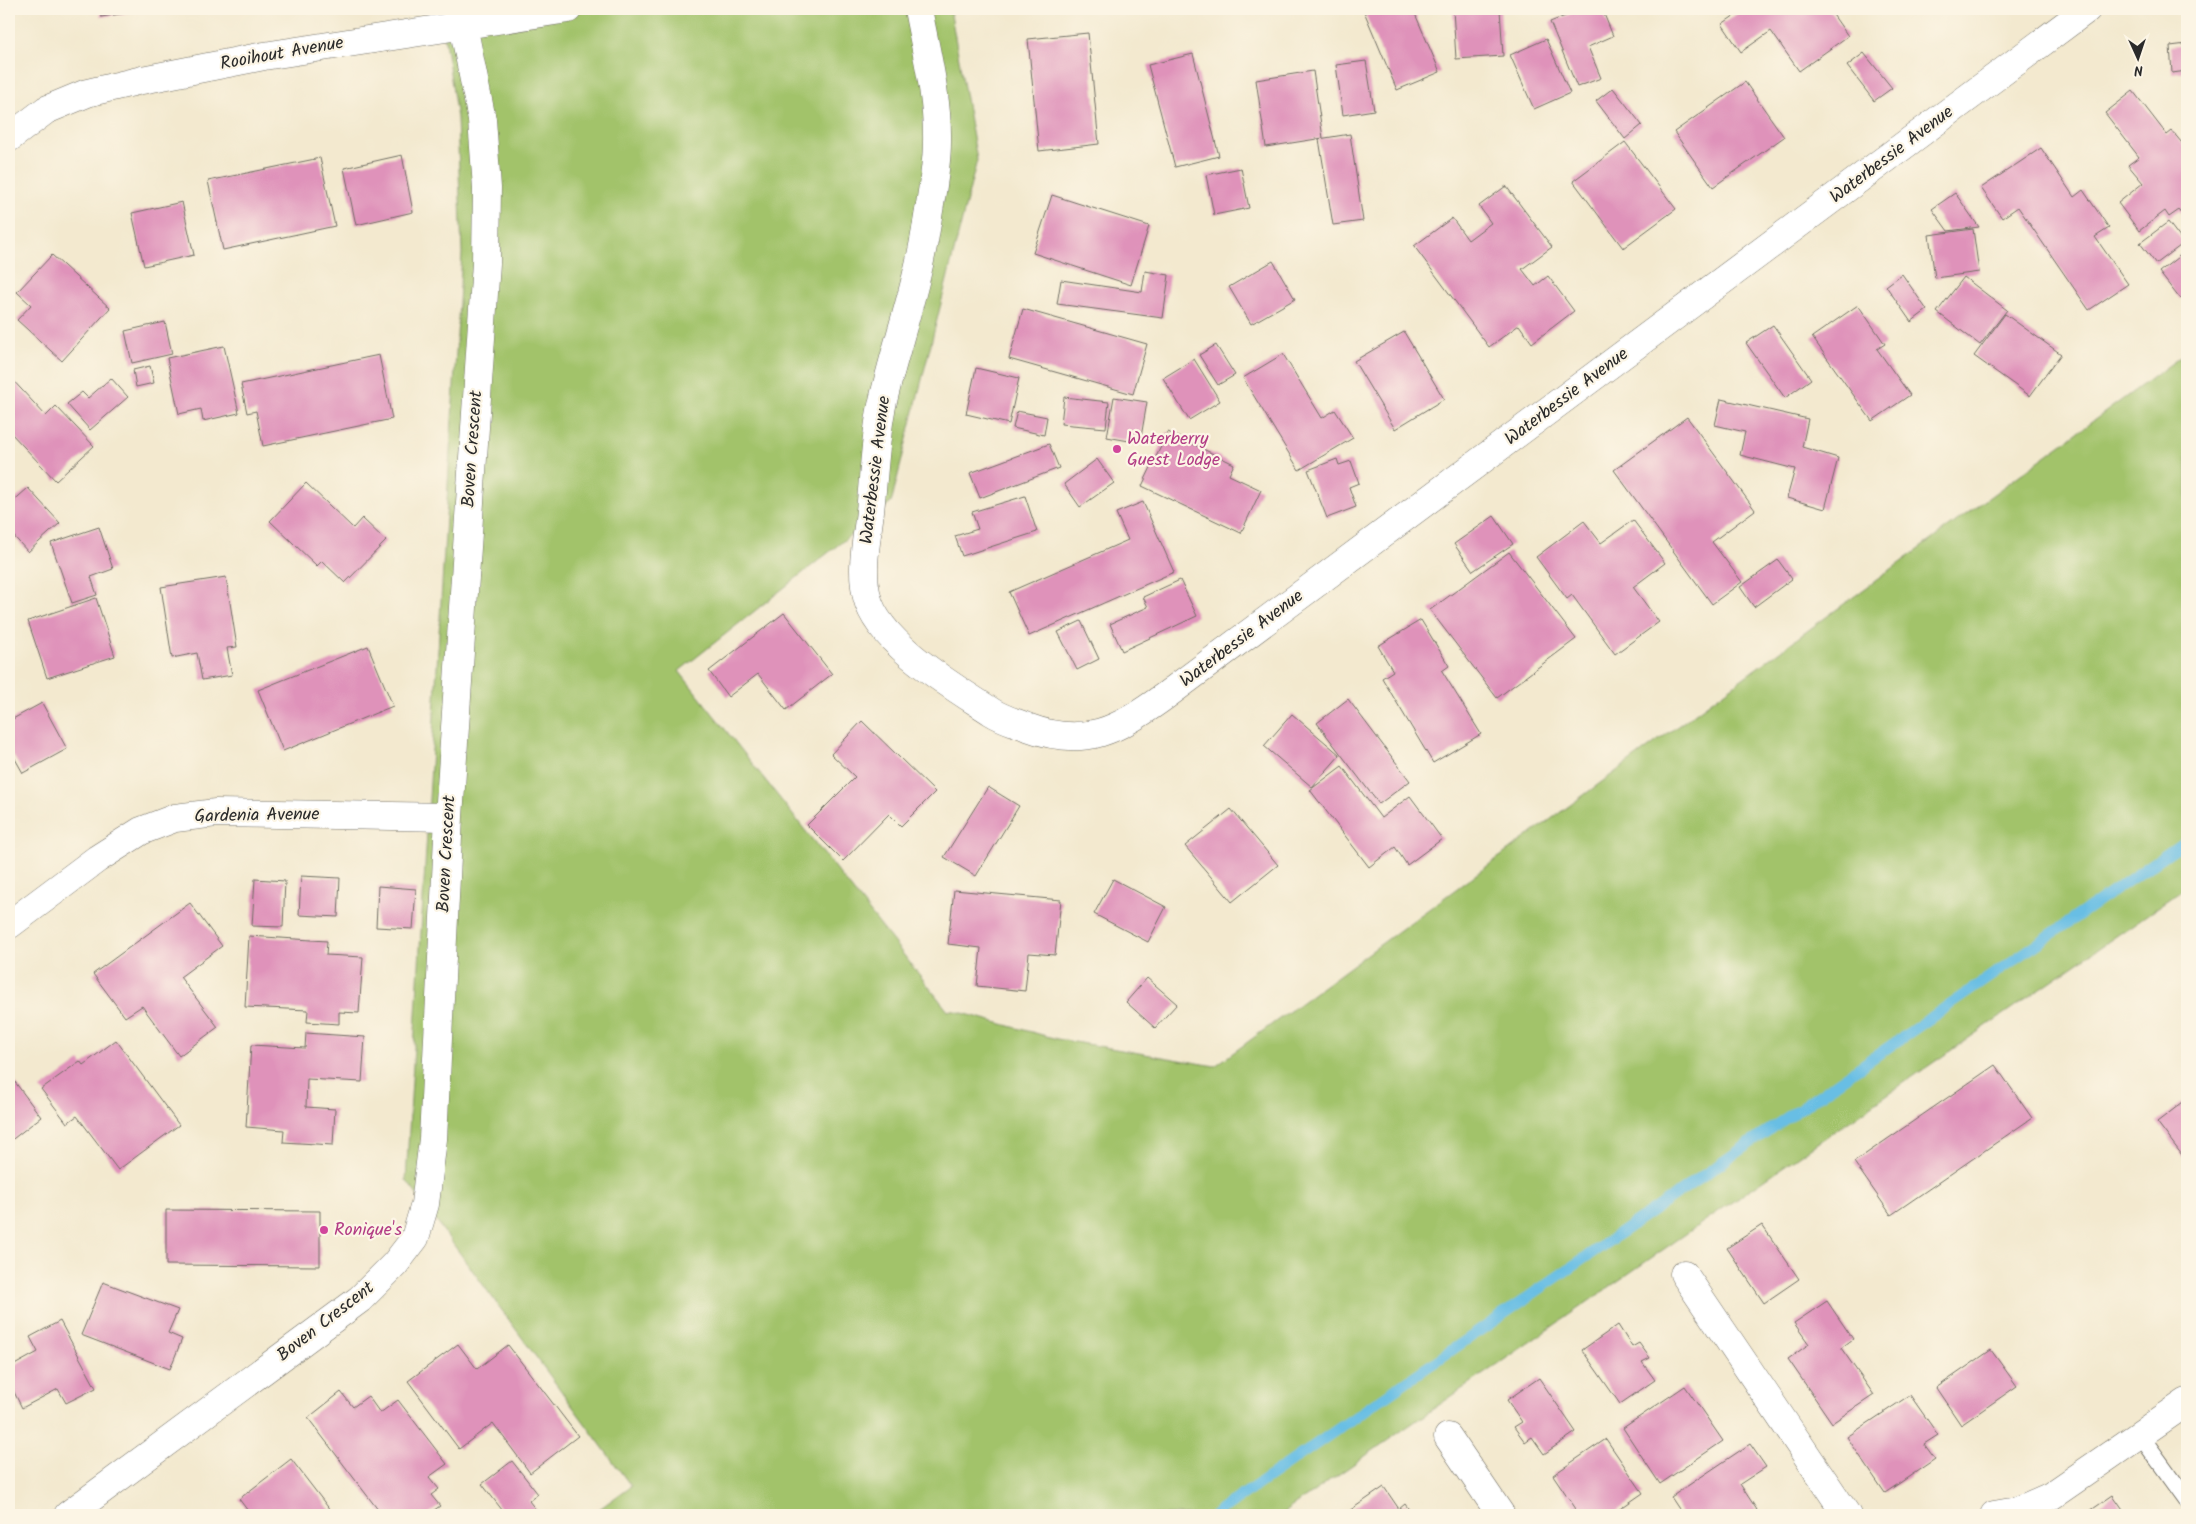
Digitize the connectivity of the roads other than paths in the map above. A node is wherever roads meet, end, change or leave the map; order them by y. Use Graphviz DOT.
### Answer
graph roads {
  1 [pos="568,9"];
  2 [pos="918,9"];
  3 [pos="2088,9"];
  4 [pos="460,17"];
  5 [pos="9,138"];
  6 [pos="449,817"];
  7 [pos="9,925"];
  8 [pos="1684,1274"];
  9 [pos="2187,1402"];
  10 [pos="2140,1435"];
  11 [pos="1448,1437"];
  12 [pos="2187,1500"];
  13 [pos="68,1515"];
  14 [pos="1501,1515"];
  15 [pos="1847,1515"];
  16 [pos="1994,1515"];
  1 -- 4 [label="street, Rooihout Avenue"];
  2 -- 3 [label="street, Waterbessie Avenue"];
  4 -- 5 [label="street, Rooihout Avenue"];
  4 -- 6 [label="street, Boven Crescent"];
  6 -- 7 [label="street, Gardenia Avenue"];
  6 -- 13 [label="street, Boven Crescent"];
  8 -- 15 [label="street"];
  9 -- 10 [label="street"];
  10 -- 12 [label="lane"];
  10 -- 16 [label="street"];
  11 -- 14 [label="street"];
}
